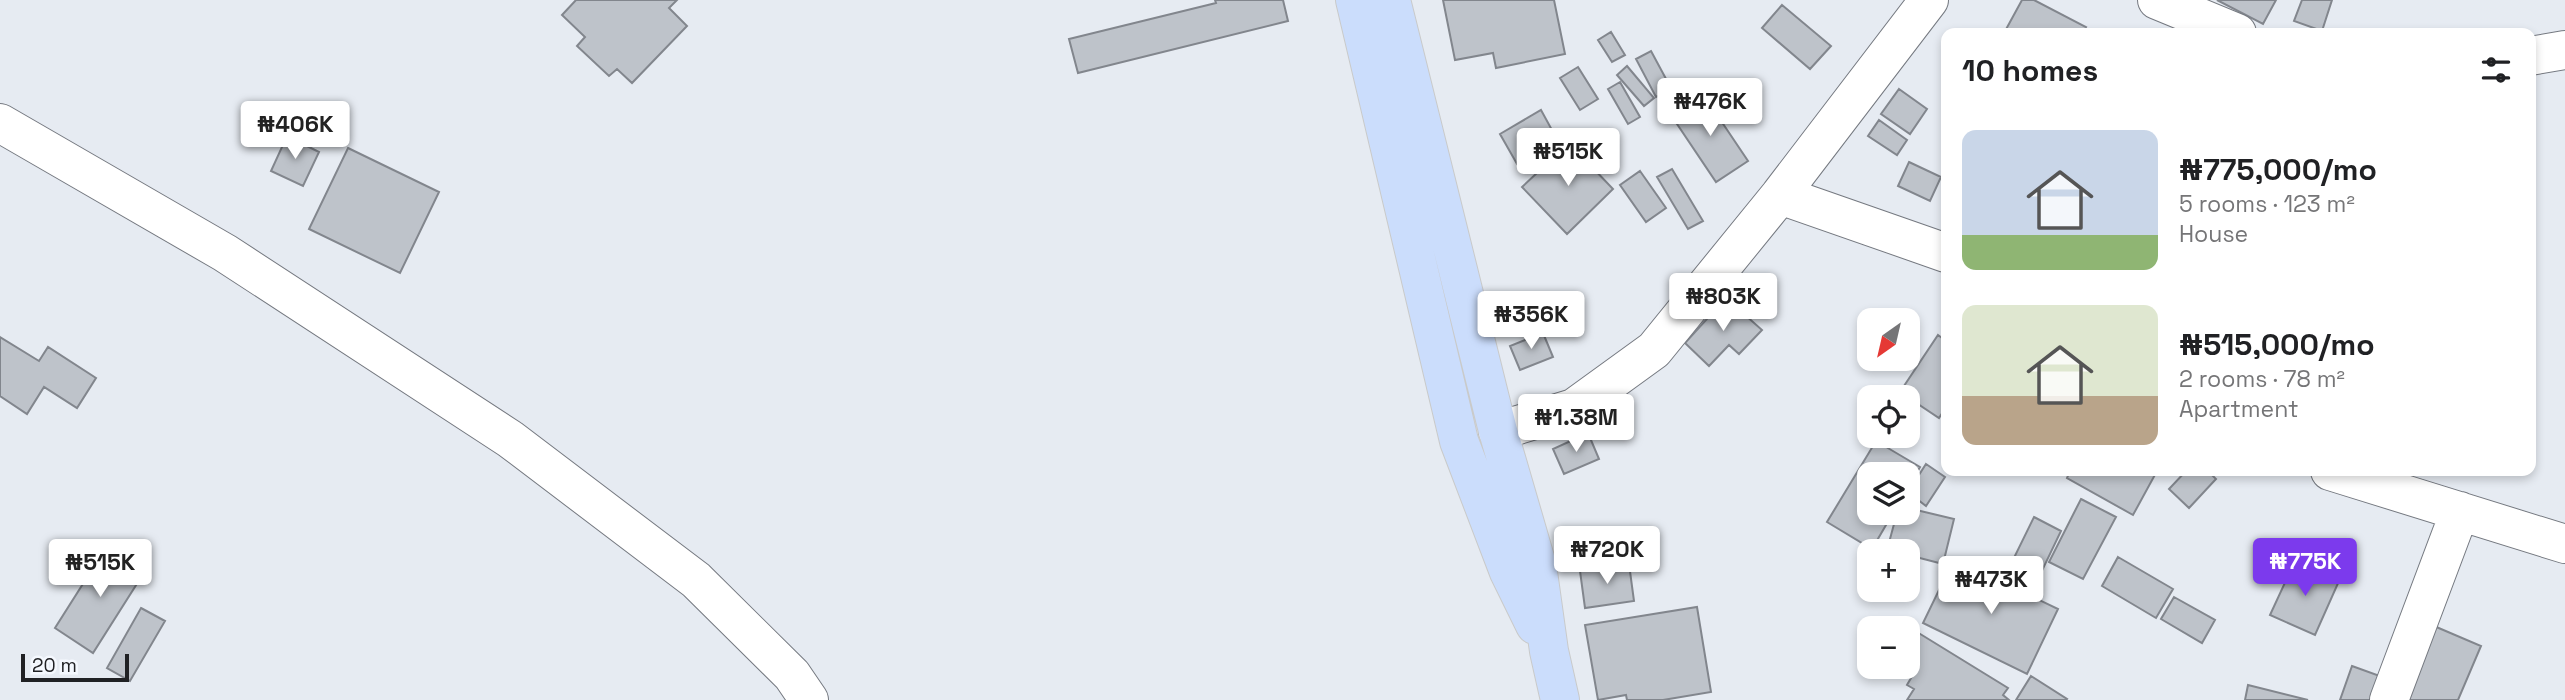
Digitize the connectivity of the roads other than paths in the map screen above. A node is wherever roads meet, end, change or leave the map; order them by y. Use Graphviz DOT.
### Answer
graph roads {
  1 [pos="1355,0"];
  2 [pos="1391,0"];
  3 [pos="1929,0"];
  4 [pos="2157,0"];
  5 [pos="2225,28"];
  6 [pos="2565,50"];
  7 [pos="2536,55"];
  8 [pos="0,123"];
  9 [pos="1780,195"];
  10 [pos="1941,251"];
  11 [pos="1498,431"];
  12 [pos="2346,476"];
  13 [pos="2460,511"];
  14 [pos="2565,544"];
  15 [pos="1549,651"];
  16 [pos="809,700"];
  17 [pos="1560,700"];
  18 [pos="2389,700"];
  1 -- 15 [label="main road"];
  2 -- 11 [label="main road"];
  3 -- 9 [label="street"];
  4 -- 5 [label="street"];
  6 -- 7 [label="street"];
  8 -- 16 [label="street"];
  9 -- 10 [label="street"];
  9 -- 11 [label="street"];
  11 -- 15 [label="main road"];
  12 -- 13 [label="street"];
  13 -- 14 [label="street"];
  13 -- 18 [label="street"];
  15 -- 17 [label="main road"];
}
